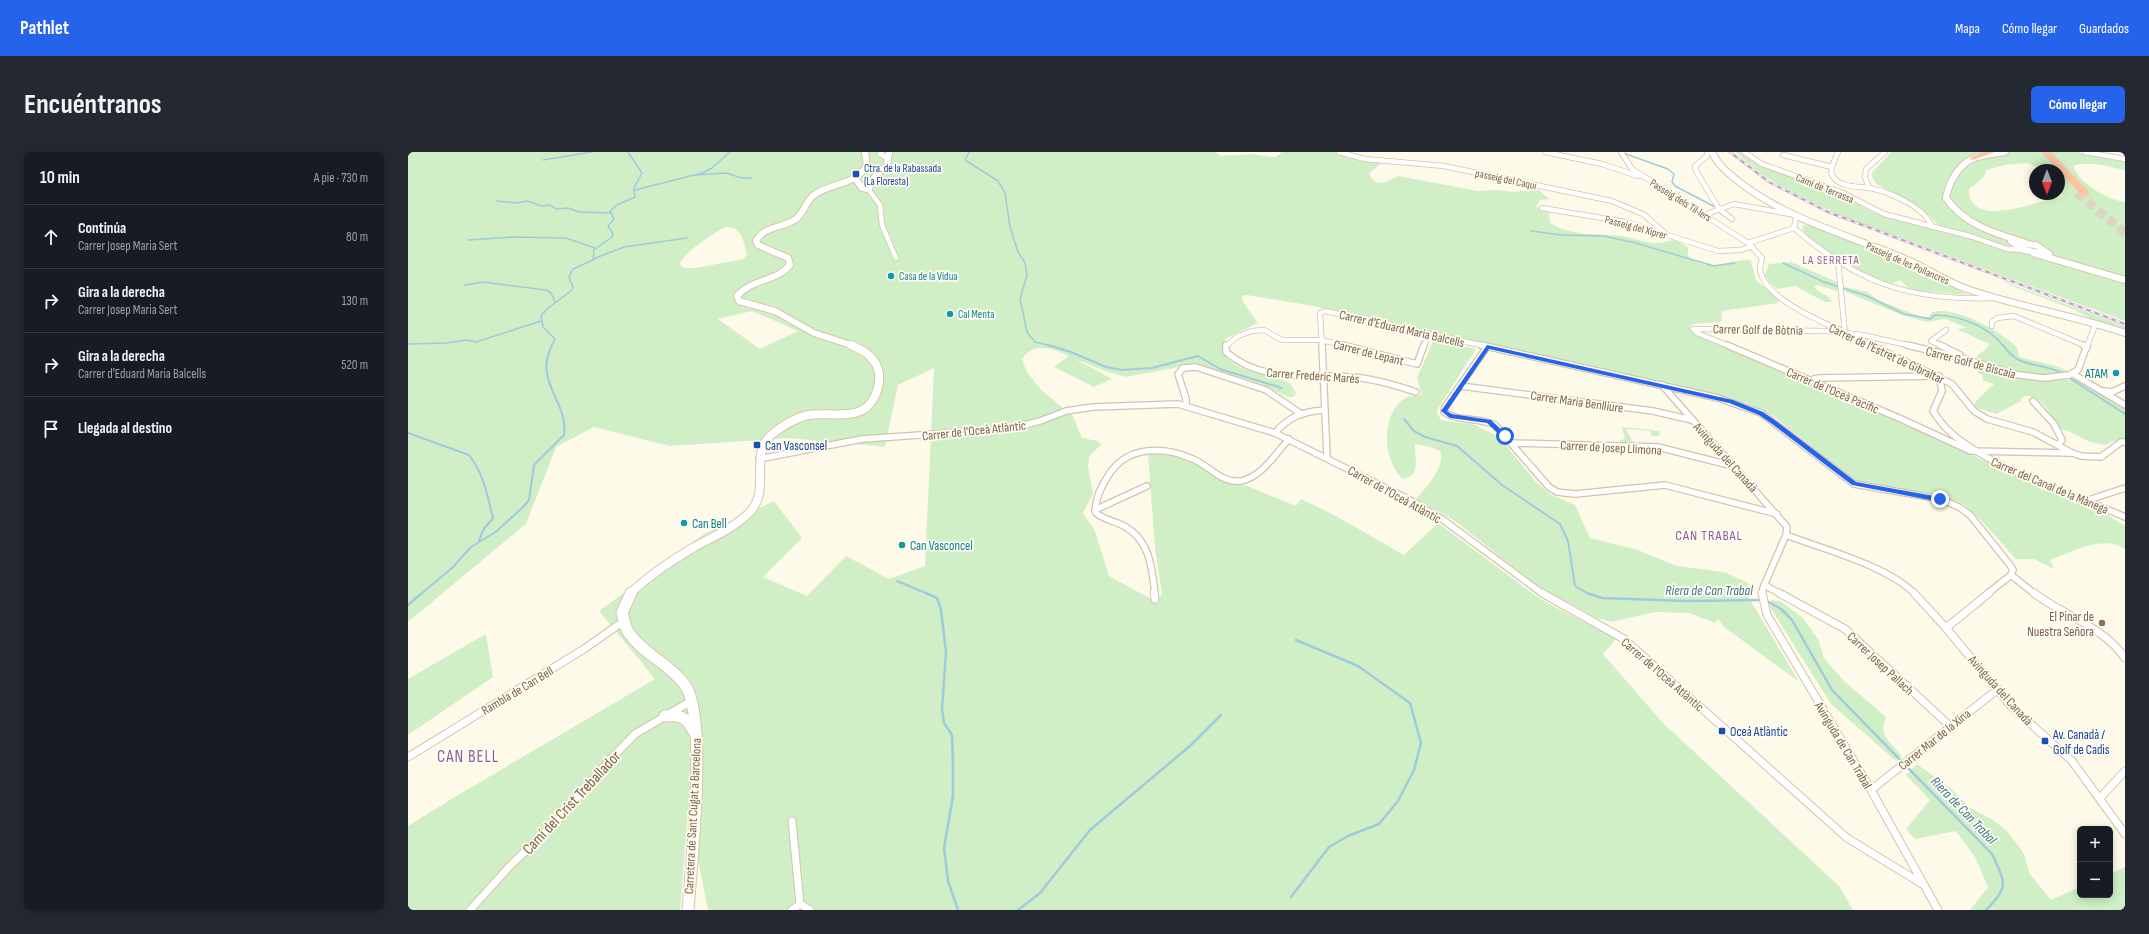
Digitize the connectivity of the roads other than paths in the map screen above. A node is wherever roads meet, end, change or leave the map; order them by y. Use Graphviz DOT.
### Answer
graph roads {
  1 [pos="865,152"];
  2 [pos="882,152"];
  3 [pos="1339,152"];
  4 [pos="1544,152"];
  5 [pos="1621,152"];
  6 [pos="1707,152"];
  7 [pos="1712,152"];
  8 [pos="1744,152"];
  9 [pos="1838,152"];
  10 [pos="1885,152"];
  11 [pos="1990,152"];
  12 [pos="2005,152"];
  13 [pos="2038,152"];
  14 [pos="2046,152"];
  15 [pos="2085,152"];
  16 [pos="888,155"];
  17 [pos="1783,155"];
  18 [pos="1973,158"];
  19 [pos="2125,159"];
  20 [pos="2049,164"];
  21 [pos="2056,164"];
  22 [pos="1832,167"];
  23 [pos="2065,174"];
  24 [pos="856,178"];
  25 [pos="1647,179"];
  26 [pos="2065,179"];
  27 [pos="1869,188"];
  28 [pos="868,189"];
  29 [pos="1542,208"];
  30 [pos="1719,209"];
  31 [pos="1704,215"];
  32 [pos="1793,215"];
  33 [pos="1732,219"];
  34 [pos="1932,227"];
  35 [pos="1794,228"];
  36 [pos="1664,232"];
  37 [pos="1750,245"];
  38 [pos="2024,247"];
  39 [pos="2041,249"];
  40 [pos="2033,253"];
  41 [pos="896,258"];
  42 [pos="2056,259"];
  43 [pos="1838,261"];
  44 [pos="2125,280"];
  45 [pos="1995,298"];
  46 [pos="2096,324"];
  47 [pos="1992,326"];
  48 [pos="1694,328"];
  49 [pos="1946,330"];
  50 [pos="1846,333"];
  51 [pos="2125,333"];
  52 [pos="1430,334"];
  53 [pos="1321,340"];
  54 [pos="1487,347"];
  55 [pos="2087,347"];
  56 [pos="1966,360"];
  57 [pos="1323,375"];
  58 [pos="2069,375"];
  59 [pos="1939,376"];
  60 [pos="1813,382"];
  61 [pos="1662,385"];
  62 [pos="1461,386"];
  63 [pos="2125,386"];
  64 [pos="2104,391"];
  65 [pos="1416,392"];
  66 [pos="2033,401"];
  67 [pos="2125,405"];
  68 [pos="1186,406"];
  69 [pos="1325,410"];
  70 [pos="1300,413"];
  71 [pos="1693,420"];
  72 [pos="1275,433"];
  73 [pos="1288,439"];
  74 [pos="2125,442"];
  75 [pos="1511,443"];
  76 [pos="2058,445"];
  77 [pos="1976,451"];
  78 [pos="2072,453"];
  79 [pos="1327,457"];
  80 [pos="759,459"];
  81 [pos="1734,466"];
  82 [pos="1147,486"];
  83 [pos="2125,488"];
  84 [pos="2085,501"];
  85 [pos="1095,510"];
  86 [pos="1777,514"];
  87 [pos="2125,517"];
  88 [pos="1787,533"];
  89 [pos="2011,575"];
  90 [pos="1764,586"];
  91 [pos="1155,599"];
  92 [pos="624,621"];
  93 [pos="1946,628"];
  94 [pos="2125,658"];
  95 [pos="1998,689"];
  96 [pos="689,702"];
  97 [pos="666,716"];
  98 [pos="1950,726"];
  99 [pos="697,738"];
  100 [pos="408,757"];
  101 [pos="2125,771"];
  102 [pos="1871,790"];
  103 [pos="2100,798"];
  104 [pos="792,821"];
  105 [pos="2125,834"];
  106 [pos="1924,885"];
  107 [pos="800,904"];
  108 [pos="470,910"];
  109 [pos="688,910"];
  110 [pos="792,910"];
  111 [pos="810,910"];
  112 [pos="1938,910"];
  1 -- 24 [label="main road"];
  2 -- 16 [label="street"];
  3 -- 36 [label="street, passeig del Caqui"];
  4 -- 25 [label="street"];
  5 -- 25 [label="street, Passeig dels Til·lers"];
  6 -- 30 [label="street"];
  7 -- 32 [label="main road, Passeig de les Pollancres"];
  8 -- 34 [label="street, Camí de Terrassa"];
  9 -- 22 [label="street"];
  10 -- 27 [label="street"];
  11 -- 18 [label="highway"];
  12 -- 18 [label="main road"];
  13 -- 20 [label="highway"];
  14 -- 21 [label="highway"];
  15 -- 19 [label="street"];
  16 -- 28 [label="main road"];
  17 -- 22 [label="street"];
  18 -- 38 [label="main road"];
  22 -- 27 [label="street"];
  23 -- 26 [label="highway"];
  24 -- 28 [label="main road"];
  24 -- 80 [label="main road"];
  25 -- 31 [label="street, Passeig dels Til·lers"];
  27 -- 34 [label="street"];
  28 -- 41 [label="street"];
  29 -- 36 [label="street, Passeig del Xiprer"];
  30 -- 31 [label="street"];
  30 -- 32 [label="street"];
  30 -- 33 [label="street"];
  31 -- 37 [label="street, Passeig dels Til·lers"];
  32 -- 35 [label="street"];
  32 -- 45 [label="main road, Passeig de les Pollancres"];
  34 -- 38 [label="street, Camí de Terrassa"];
  35 -- 37 [label="street, Passeig del Xiprer"];
  35 -- 43 [label="street"];
  36 -- 37 [label="street, Passeig del Xiprer"];
  37 -- 50 [label="street, Carrer de l'Estret de Gibraltar"];
  38 -- 39 [label="main road"];
  38 -- 40 [label="main road"];
  39 -- 40 [label="main road"];
  39 -- 42 [label="main road"];
  40 -- 42 [label="main road"];
  42 -- 44 [label="main road"];
  43 -- 45 [label="street"];
  43 -- 50 [label="street"];
  45 -- 46 [label="main road, Passeig de les Pollancres"];
  46 -- 51 [label="main road, Passeig de les Pollancres"];
  46 -- 55 [label="street"];
  47 -- 55 [label="street"];
  48 -- 50 [label="street, Carrer Golf de Bòtnia"];
  48 -- 60 [label="street, Carrer de l'Oceà Pacífic"];
  49 -- 56 [label="street"];
  50 -- 56 [label="street, Carrer Golf de Biscaia"];
  50 -- 59 [label="street, Carrer de l'Estret de Gibraltar"];
  52 -- 53 [label="street, Carrer de Lepant"];
  52 -- 53 [label="street, Carrer d'Eduard Maria Balcells"];
  52 -- 54 [label="street, Carrer d'Eduard Maria Balcells"];
  53 -- 57 [label="street"];
  53 -- 57 [label="street, Carrer Frederic Marès"];
  54 -- 61 [label="street, Carrer d'Eduard Maria Balcells"];
  54 -- 62 [label="street"];
  55 -- 58 [label="street"];
  56 -- 58 [label="street, Carrer Golf de Biscaia"];
  57 -- 65 [label="street, Carrer Frederic Marès"];
  57 -- 69 [label="street"];
  58 -- 64 [label="street"];
  59 -- 60 [label="street"];
  59 -- 76 [label="street, Carrer de l'Estret de Gibraltar"];
  59 -- 77 [label="street"];
  60 -- 77 [label="street, Carrer de l'Oceà Pacífic"];
  61 -- 71 [label="street, Avinguda del Canadà"];
  61 -- 89 [label="street, Carrer d'Eduard Maria Balcells"];
  62 -- 71 [label="street, Carrer Maria Benlliure"];
  62 -- 75 [label="street"];
  63 -- 64 [label="street"];
  64 -- 67 [label="street"];
  66 -- 76 [label="street"];
  68 -- 70 [label="street"];
  68 -- 72 [label="street, Carrer de l'Oceà Atlàntic"];
  68 -- 80 [label="street, Carrer de l'Oceà Atlàntic"];
  69 -- 70 [label="street"];
  69 -- 79 [label="street"];
  70 -- 72 [label="street"];
  71 -- 81 [label="street, Avinguda del Canadà"];
  72 -- 73 [label="street, Carrer de l'Oceà Atlàntic"];
  73 -- 79 [label="street, Carrer de l'Oceà Atlàntic"];
  73 -- 85 [label="street"];
  74 -- 78 [label="street"];
  75 -- 81 [label="street, Carrer de Josep Llimona"];
  75 -- 86 [label="street"];
  76 -- 78 [label="street, Carrer de l'Estret de Gibraltar"];
  77 -- 78 [label="street"];
  77 -- 84 [label="street, Carrer del Canal de la Mànega"];
  79 -- 106 [label="street, Carrer de l'Oceà Atlàntic"];
  80 -- 92 [label="main road"];
  81 -- 86 [label="street, Avinguda del Canadà"];
  82 -- 85 [label="street"];
  83 -- 84 [label="street"];
  84 -- 87 [label="street, Carrer del Canal de la Mànega"];
  85 -- 91 [label="street"];
  86 -- 88 [label="street, Avinguda del Canadà"];
  88 -- 90 [label="street"];
  88 -- 93 [label="street, Avinguda del Canadà"];
  89 -- 93 [label="street"];
  89 -- 94 [label="street"];
  90 -- 98 [label="street, Carrer Josep Pallach"];
  90 -- 102 [label="street, Avinguda de Can Trabal"];
  92 -- 96 [label="main road, Carretera de Sant Cugat a Barcelona"];
  92 -- 100 [label="street, Rambla de Can Bell"];
  93 -- 95 [label="street, Avinguda del Canadà"];
  95 -- 98 [label="street, Carrer Mar de la Xina"];
  95 -- 103 [label="street, Avinguda del Canadà"];
  96 -- 97 [label="main road"];
  96 -- 99 [label="main road, Carretera de Sant Cugat a Barcelona"];
  97 -- 99 [label="main road"];
  97 -- 108 [label="street, Camí del Crist Treballador"];
  98 -- 102 [label="street, Carrer Mar de la Xina"];
  99 -- 109 [label="main road, Carretera de Sant Cugat a Barcelona"];
  101 -- 103 [label="street"];
  102 -- 106 [label="street, Avinguda de Can Trabal"];
  103 -- 105 [label="street, Avinguda del Canadà"];
  104 -- 107 [label="street"];
  106 -- 112 [label="street, Avinguda de Can Trabal"];
  107 -- 110 [label="street"];
  107 -- 111 [label="street"];
}
